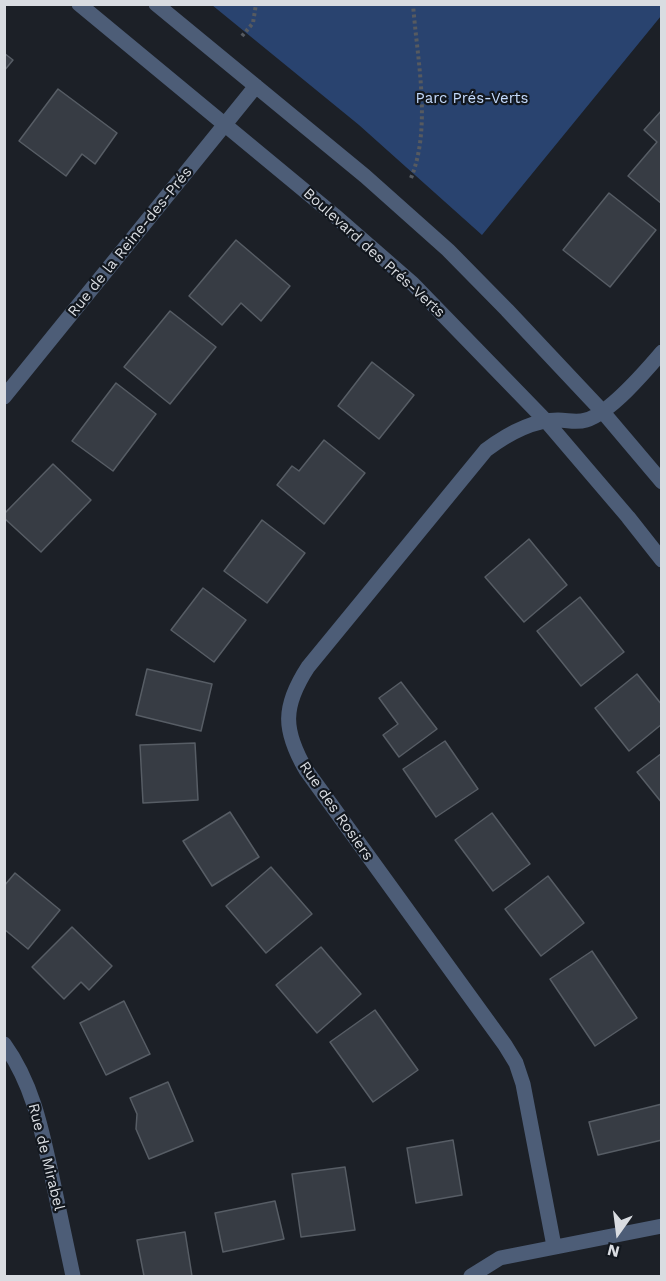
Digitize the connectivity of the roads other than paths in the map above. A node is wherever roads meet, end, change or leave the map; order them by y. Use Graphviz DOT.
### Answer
graph roads {
  1 [pos="79,4"];
  2 [pos="156,4"];
  3 [pos="256,86"];
  4 [pos="225,125"];
  5 [pos="662,352"];
  6 [pos="4,397"];
  7 [pos="603,411"];
  8 [pos="546,421"];
  9 [pos="662,482"];
  10 [pos="662,560"];
  11 [pos="4,1044"];
  12 [pos="662,1226"];
  13 [pos="554,1246"];
  14 [pos="73,1276"];
  15 [pos="471,1276"];
  1 -- 4 [label="street, Boulevard des Prés-Verts"];
  2 -- 3 [label="street"];
  3 -- 4 [label="street, Rue de la Reine-des-Prés"];
  3 -- 7 [label="street"];
  4 -- 6 [label="street, Rue de la Reine-des-Prés"];
  4 -- 8 [label="street, Boulevard des Prés-Verts"];
  5 -- 7 [label="street, Rue des Rosiers"];
  7 -- 8 [label="street, Rue des Rosiers"];
  7 -- 9 [label="street"];
  8 -- 10 [label="street, Boulevard des Prés-Verts"];
  8 -- 13 [label="street, Rue des Rosiers"];
  11 -- 14 [label="street, Rue de Mirabel"];
  12 -- 13 [label="street"];
  13 -- 15 [label="street"];
}
